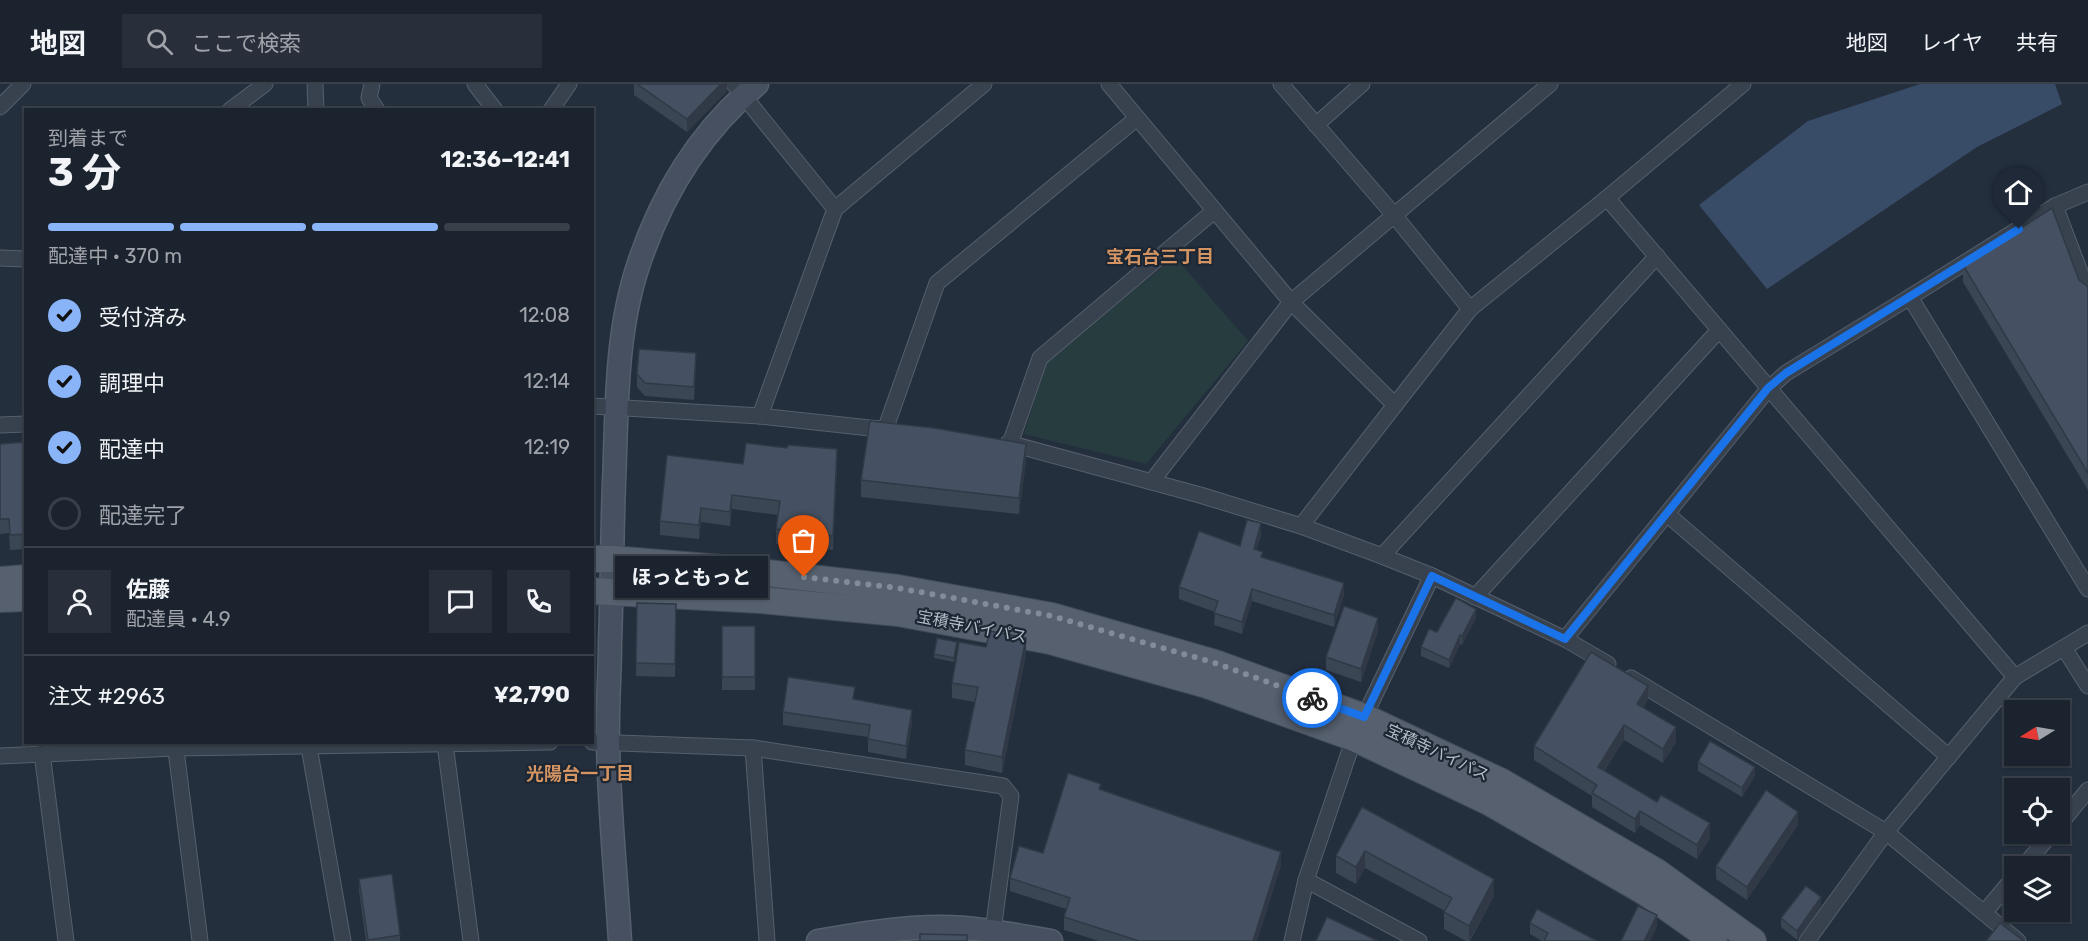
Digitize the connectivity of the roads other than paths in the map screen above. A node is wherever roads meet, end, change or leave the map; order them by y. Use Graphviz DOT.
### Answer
graph roads {
  1 [pos="23,84"];
  2 [pos="315,84"];
  3 [pos="372,84"];
  4 [pos="475,84"];
  5 [pos="569,84"];
  6 [pos="984,84"];
  7 [pos="1109,84"];
  8 [pos="1281,84"];
  9 [pos="1362,84"];
  10 [pos="1550,84"];
  11 [pos="1743,84"];
  12 [pos="256,87"];
  13 [pos="745,88"];
  14 [pos="0,107"];
  15 [pos="232,108"];
  16 [pos="316,108"];
  17 [pos="376,108"];
  18 [pos="493,108"];
  19 [pos="552,108"];
  20 [pos="1137,118"];
  21 [pos="1316,124"];
  22 [pos="2088,192"];
  23 [pos="1607,198"];
  24 [pos="2055,206"];
  25 [pos="835,209"];
  26 [pos="1214,211"];
  27 [pos="1394,216"];
  28 [pos="1657,256"];
  29 [pos="0,258"];
  30 [pos="24,259"];
  31 [pos="2088,293"];
  32 [pos="1910,297"];
  33 [pos="1291,302"];
  34 [pos="1470,309"];
  35 [pos="1719,330"];
  36 [pos="1768,388"];
  37 [pos="1395,405"];
  38 [pos="594,406"];
  39 [pos="617,406"];
  40 [pos="760,416"];
  41 [pos="24,424"];
  42 [pos="0,425"];
  43 [pos="885,430"];
  44 [pos="908,432"];
  45 [pos="988,441"];
  46 [pos="1011,444"];
  47 [pos="1152,481"];
  48 [pos="1666,514"];
  49 [pos="1301,526"];
  50 [pos="1382,556"];
  51 [pos="602,559"];
  52 [pos="1432,576"];
  53 [pos="24,578"];
  54 [pos="0,580"];
  55 [pos="2088,589"];
  56 [pos="602,591"];
  57 [pos="1475,597"];
  58 [pos="24,598"];
  59 [pos="0,599"];
  60 [pos="2088,633"];
  61 [pos="1565,639"];
  62 [pos="2064,648"];
  63 [pos="2016,677"];
  64 [pos="2088,686"];
  65 [pos="1359,728"];
  66 [pos="600,742"];
  67 [pos="445,744"];
  68 [pos="176,745"];
  69 [pos="309,747"];
  70 [pos="753,748"];
  71 [pos="42,753"];
  72 [pos="0,756"];
  73 [pos="1949,758"];
  74 [pos="2088,790"];
  75 [pos="2070,812"];
  76 [pos="1886,832"];
  77 [pos="2043,844"];
  78 [pos="2032,856"];
  79 [pos="1306,880"];
  80 [pos="2004,889"];
  81 [pos="1984,913"];
  82 [pos="993,932"];
  83 [pos="66,941"];
  84 [pos="200,941"];
  85 [pos="343,941"];
  86 [pos="471,941"];
  87 [pos="620,941"];
  88 [pos="767,941"];
  89 [pos="818,941"];
  90 [pos="1051,941"];
  91 [pos="1292,941"];
  92 [pos="1419,941"];
  93 [pos="1714,941"];
  94 [pos="1753,941"];
  95 [pos="1807,941"];
  96 [pos="2018,941"];
  1 -- 14 [label="street"];
  2 -- 16 [label="street"];
  3 -- 17 [label="street"];
  4 -- 18 [label="street"];
  5 -- 19 [label="street"];
  6 -- 25 [label="street"];
  7 -- 20 [label="street"];
  8 -- 21 [label="street"];
  9 -- 21 [label="street"];
  10 -- 27 [label="street"];
  11 -- 23 [label="street"];
  12 -- 15 [label="street"];
  13 -- 25 [label="street"];
  13 -- 39 [label="street"];
  20 -- 26 [label="street"];
  20 -- 43 [label="street"];
  21 -- 27 [label="street"];
  22 -- 24 [label="street"];
  23 -- 28 [label="street"];
  23 -- 34 [label="street"];
  24 -- 31 [label="street"];
  24 -- 32 [label="street"];
  25 -- 40 [label="street"];
  26 -- 33 [label="street"];
  26 -- 46 [label="street"];
  27 -- 33 [label="street"];
  27 -- 34 [label="street"];
  28 -- 35 [label="street"];
  28 -- 50 [label="street"];
  29 -- 30 [label="street"];
  32 -- 36 [label="street"];
  32 -- 55 [label="street"];
  33 -- 37 [label="street"];
  33 -- 47 [label="street"];
  34 -- 37 [label="street"];
  35 -- 36 [label="street"];
  35 -- 57 [label="street"];
  36 -- 48 [label="street"];
  36 -- 63 [label="street"];
  37 -- 49 [label="street"];
  38 -- 39 [label="street"];
  39 -- 40 [label="street"];
  39 -- 51 [label="street"];
  40 -- 43 [label="street"];
  41 -- 42 [label="street"];
  43 -- 44 [label="street"];
  45 -- 46 [label="street"];
  46 -- 47 [label="street"];
  47 -- 49 [label="street"];
  48 -- 61 [label="street"];
  48 -- 73 [label="street"];
  49 -- 50 [label="street"];
  50 -- 52 [label="street"];
  51 -- 56 [label="street"];
  51 -- 65 [label="main road, 宝積寺バイパス"];
  52 -- 57 [label="street"];
  52 -- 65 [label="street"];
  53 -- 54 [label="main road"];
  56 -- 65 [label="main road, 宝積寺バイパス"];
  56 -- 66 [label="street"];
  57 -- 61 [label="street"];
  58 -- 59 [label="main road"];
  60 -- 62 [label="street"];
  61 -- 76 [label="street"];
  62 -- 63 [label="street"];
  62 -- 64 [label="street"];
  63 -- 73 [label="street"];
  65 -- 79 [label="street"];
  65 -- 93 [label="main road, 宝積寺バイパス"];
  65 -- 94 [label="main road, 宝積寺バイパス"];
  66 -- 70 [label="street"];
  66 -- 87 [label="street"];
  67 -- 69 [label="street"];
  67 -- 86 [label="street"];
  68 -- 69 [label="street"];
  68 -- 71 [label="street"];
  68 -- 84 [label="street"];
  69 -- 85 [label="street"];
  70 -- 82 [label="street"];
  70 -- 88 [label="street"];
  71 -- 72 [label="street"];
  71 -- 83 [label="street"];
  73 -- 76 [label="street"];
  74 -- 75 [label="street"];
  76 -- 81 [label="street"];
  76 -- 95 [label="street"];
  77 -- 78 [label="street"];
  79 -- 91 [label="street"];
  79 -- 92 [label="street"];
  80 -- 81 [label="street"];
  81 -- 96 [label="street"];
  82 -- 89 [label="street"];
  82 -- 90 [label="street"];
}
